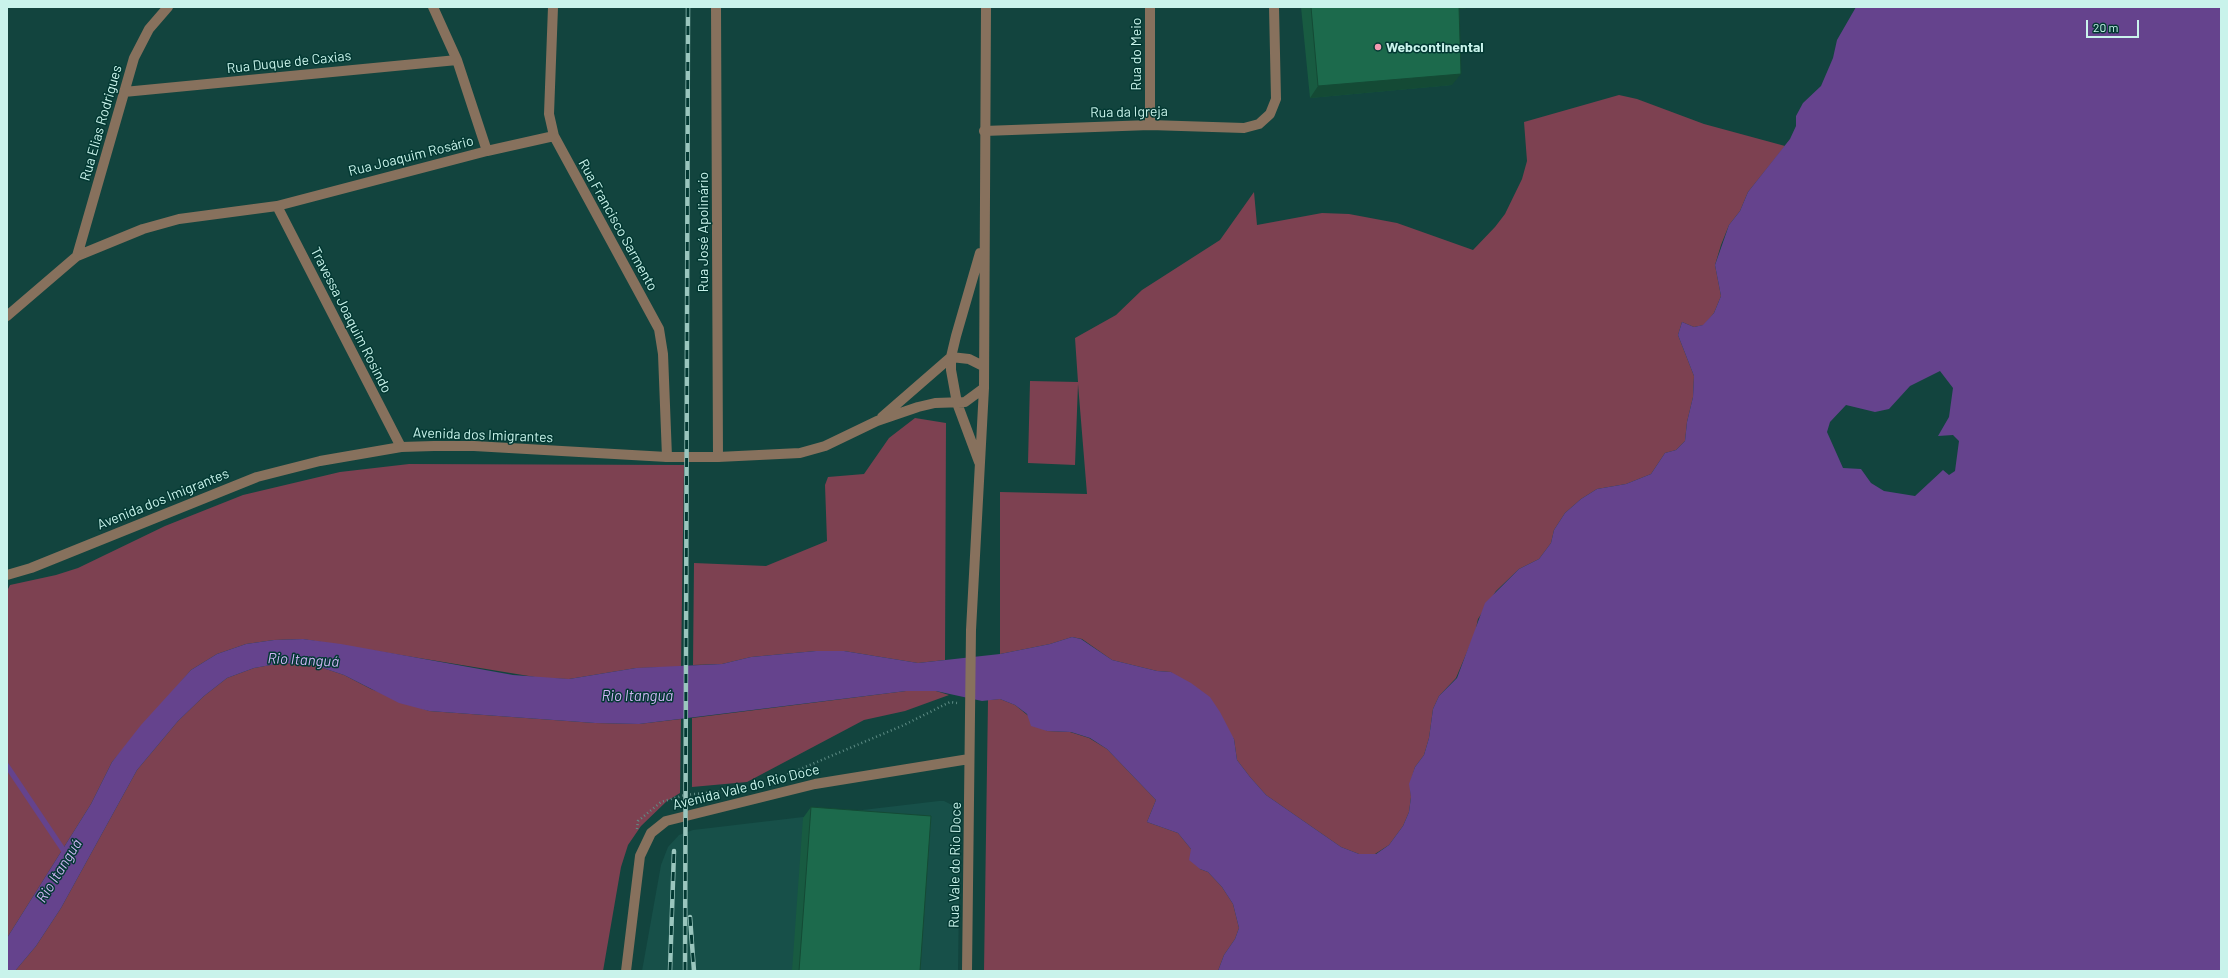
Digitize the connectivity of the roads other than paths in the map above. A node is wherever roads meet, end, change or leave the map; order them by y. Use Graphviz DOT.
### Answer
graph roads {
  1 [pos="168,7"];
  2 [pos="433,7"];
  3 [pos="554,7"];
  4 [pos="716,7"];
  5 [pos="986,7"];
  6 [pos="1150,7"];
  7 [pos="1274,7"];
  8 [pos="457,60"];
  9 [pos="124,92"];
  10 [pos="1150,125"];
  11 [pos="984,131"];
  12 [pos="554,136"];
  13 [pos="487,151"];
  14 [pos="277,206"];
  15 [pos="984,240"];
  16 [pos="77,256"];
  17 [pos="7,316"];
  18 [pos="951,357"];
  19 [pos="984,366"];
  20 [pos="984,388"];
  21 [pos="957,403"];
  22 [pos="877,421"];
  23 [pos="401,446"];
  24 [pos="667,457"];
  25 [pos="718,457"];
  26 [pos="981,468"];
  27 [pos="7,575"];
  28 [pos="969,759"];
  29 [pos="626,971"];
  30 [pos="967,971"];
  1 -- 9 [label="street, Rua Elias Rodrigues"];
  2 -- 8 [label="street"];
  3 -- 12 [label="street, Rua Francisco Sarmento"];
  4 -- 25 [label="street, Rua José Apolinário"];
  5 -- 11 [label="street, Rua Vale do Rio Doce"];
  6 -- 10 [label="street, Rua do Meio"];
  7 -- 10 [label="street, Rua da Igreja"];
  8 -- 9 [label="street, Rua Duque de Caxias"];
  8 -- 13 [label="street"];
  9 -- 16 [label="street, Rua Elias Rodrigues"];
  10 -- 11 [label="street, Rua da Igreja"];
  11 -- 15 [label="street, Rua Vale do Rio Doce"];
  12 -- 13 [label="street, Rua Joaquim Rosário"];
  12 -- 24 [label="street, Rua Francisco Sarmento"];
  13 -- 14 [label="street, Rua Joaquim Rosário"];
  14 -- 16 [label="street, Rua Joaquim Rosário"];
  14 -- 23 [label="street, Travessa Joaquim Rosindo"];
  15 -- 18 [label="street"];
  15 -- 19 [label="street, Rua Vale do Rio Doce"];
  16 -- 17 [label="street, Rua Joaquim Rosário"];
  18 -- 19 [label="street"];
  18 -- 21 [label="street"];
  18 -- 22 [label="street, Avenida dos Imigrantes"];
  19 -- 20 [label="street, Rua Vale do Rio Doce"];
  20 -- 21 [label="street, Avenida dos Imigrantes"];
  20 -- 26 [label="street, Rua Vale do Rio Doce"];
  21 -- 22 [label="street, Avenida dos Imigrantes"];
  21 -- 26 [label="street"];
  22 -- 25 [label="street, Avenida dos Imigrantes"];
  23 -- 24 [label="street, Avenida dos Imigrantes"];
  23 -- 27 [label="street, Avenida dos Imigrantes"];
  24 -- 25 [label="street, Avenida dos Imigrantes"];
  26 -- 28 [label="street, Rua Vale do Rio Doce"];
  28 -- 29 [label="street, Avenida Vale do Rio Doce"];
  28 -- 30 [label="street, Rua Vale do Rio Doce"];
}
